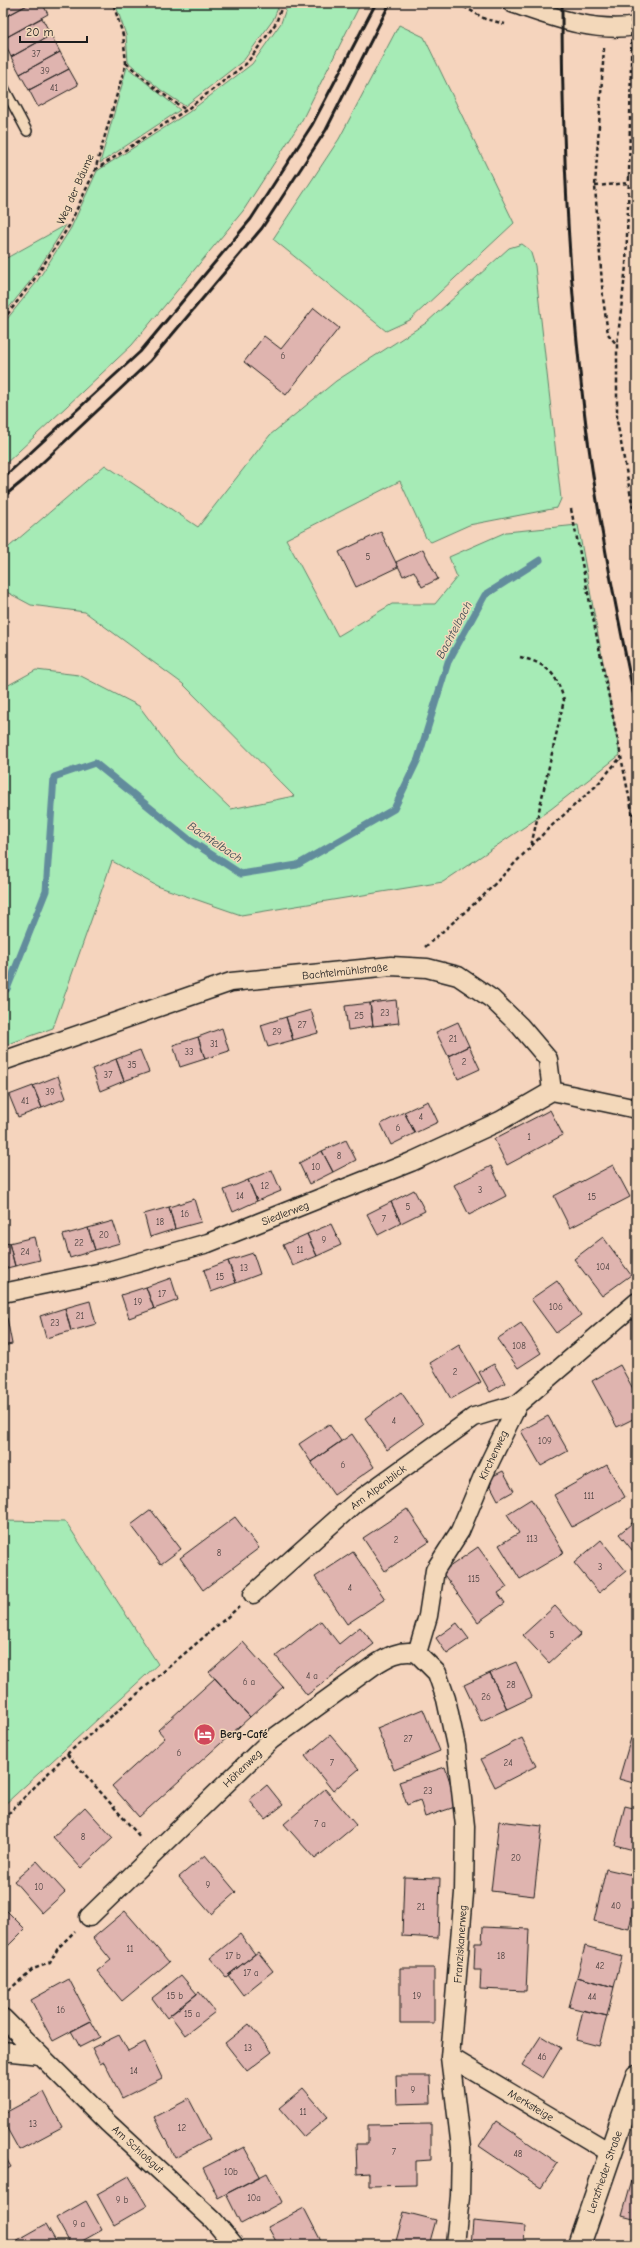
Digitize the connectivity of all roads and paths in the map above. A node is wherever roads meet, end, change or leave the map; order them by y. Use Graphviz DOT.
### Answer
graph roads {
  1 [pos="112,3"];
  2 [pos="283,3"];
  3 [pos="512,3"];
  4 [pos="632,3"];
  5 [pos="637,26"];
  6 [pos="604,46"];
  7 [pos="126,63"];
  8 [pos="3,86"];
  9 [pos="186,110"];
  10 [pos="27,131"];
  11 [pos="95,170"];
  12 [pos="629,183"];
  13 [pos="595,186"];
  14 [pos="3,320"];
  15 [pos="617,345"];
  16 [pos="571,509"];
  17 [pos="637,530"];
  18 [pos="520,657"];
  19 [pos="621,757"];
  20 [pos="637,836"];
  21 [pos="531,846"];
  22 [pos="391,966"];
  23 [pos="3,1061"];
  24 [pos="552,1091"];
  25 [pos="637,1109"];
  26 [pos="3,1293"];
  27 [pos="637,1302"];
  28 [pos="518,1404"];
  29 [pos="253,1594"];
  30 [pos="417,1653"];
  31 [pos="67,1754"];
  32 [pos="3,1819"];
  33 [pos="154,1853"];
  34 [pos="89,1917"];
  35 [pos="3,1995"];
  36 [pos="3,2018"];
  37 [pos="3,2051"];
  38 [pos="40,2055"];
  39 [pos="450,2057"];
  40 [pos="637,2076"];
  41 [pos="611,2153"];
  42 [pos="234,2245"];
  43 [pos="455,2245"];
  44 [pos="580,2245"];
  1 -- 7 [label="path, Weg der Bäume"];
  2 -- 9 [label="path"];
  3 -- 5 [label="street"];
  4 -- 12 [label="path, bridge"];
  6 -- 13 [label="path"];
  7 -- 9 [label="path"];
  7 -- 11 [label="path, Weg der Bäume"];
  8 -- 10 [label="lane"];
  9 -- 11 [label="path"];
  11 -- 14 [label="path, Weg der Bäume"];
  12 -- 13 [label="path"];
  12 -- 15 [label="path"];
  13 -- 15 [label="path"];
  15 -- 17 [label="path"];
  16 -- 19 [label="path"];
  18 -- 21 [label="path"];
  19 -- 20 [label="path"];
  19 -- 21 [label="path"];
  21 -- 22 [label="path"];
  22 -- 23 [label="street, Bachtelmühlstraße"];
  22 -- 24 [label="street, Bachtelmühlstraße"];
  24 -- 25 [label="street"];
  24 -- 26 [label="street, Siedlerweg"];
  27 -- 28 [label="street, Kirchenweg"];
  28 -- 29 [label="street, Am Alpenblick"];
  28 -- 30 [label="street, Kirchenweg"];
  29 -- 31 [label="path"];
  30 -- 33 [label="street, Höhenweg"];
  30 -- 39 [label="street, Franziskanerweg"];
  31 -- 32 [label="path"];
  31 -- 33 [label="path"];
  33 -- 34 [label="street, Höhenweg"];
  34 -- 35 [label="path"];
  36 -- 38 [label="street, Am Schloßgut"];
  37 -- 38 [label="street"];
  38 -- 42 [label="street, Am Schloßgut"];
  39 -- 41 [label="street, Merksteige"];
  39 -- 43 [label="street, Franziskanerweg"];
  40 -- 41 [label="street, Lenzfrieder Straße"];
  41 -- 44 [label="street, Lenzfrieder Straße"];
}
